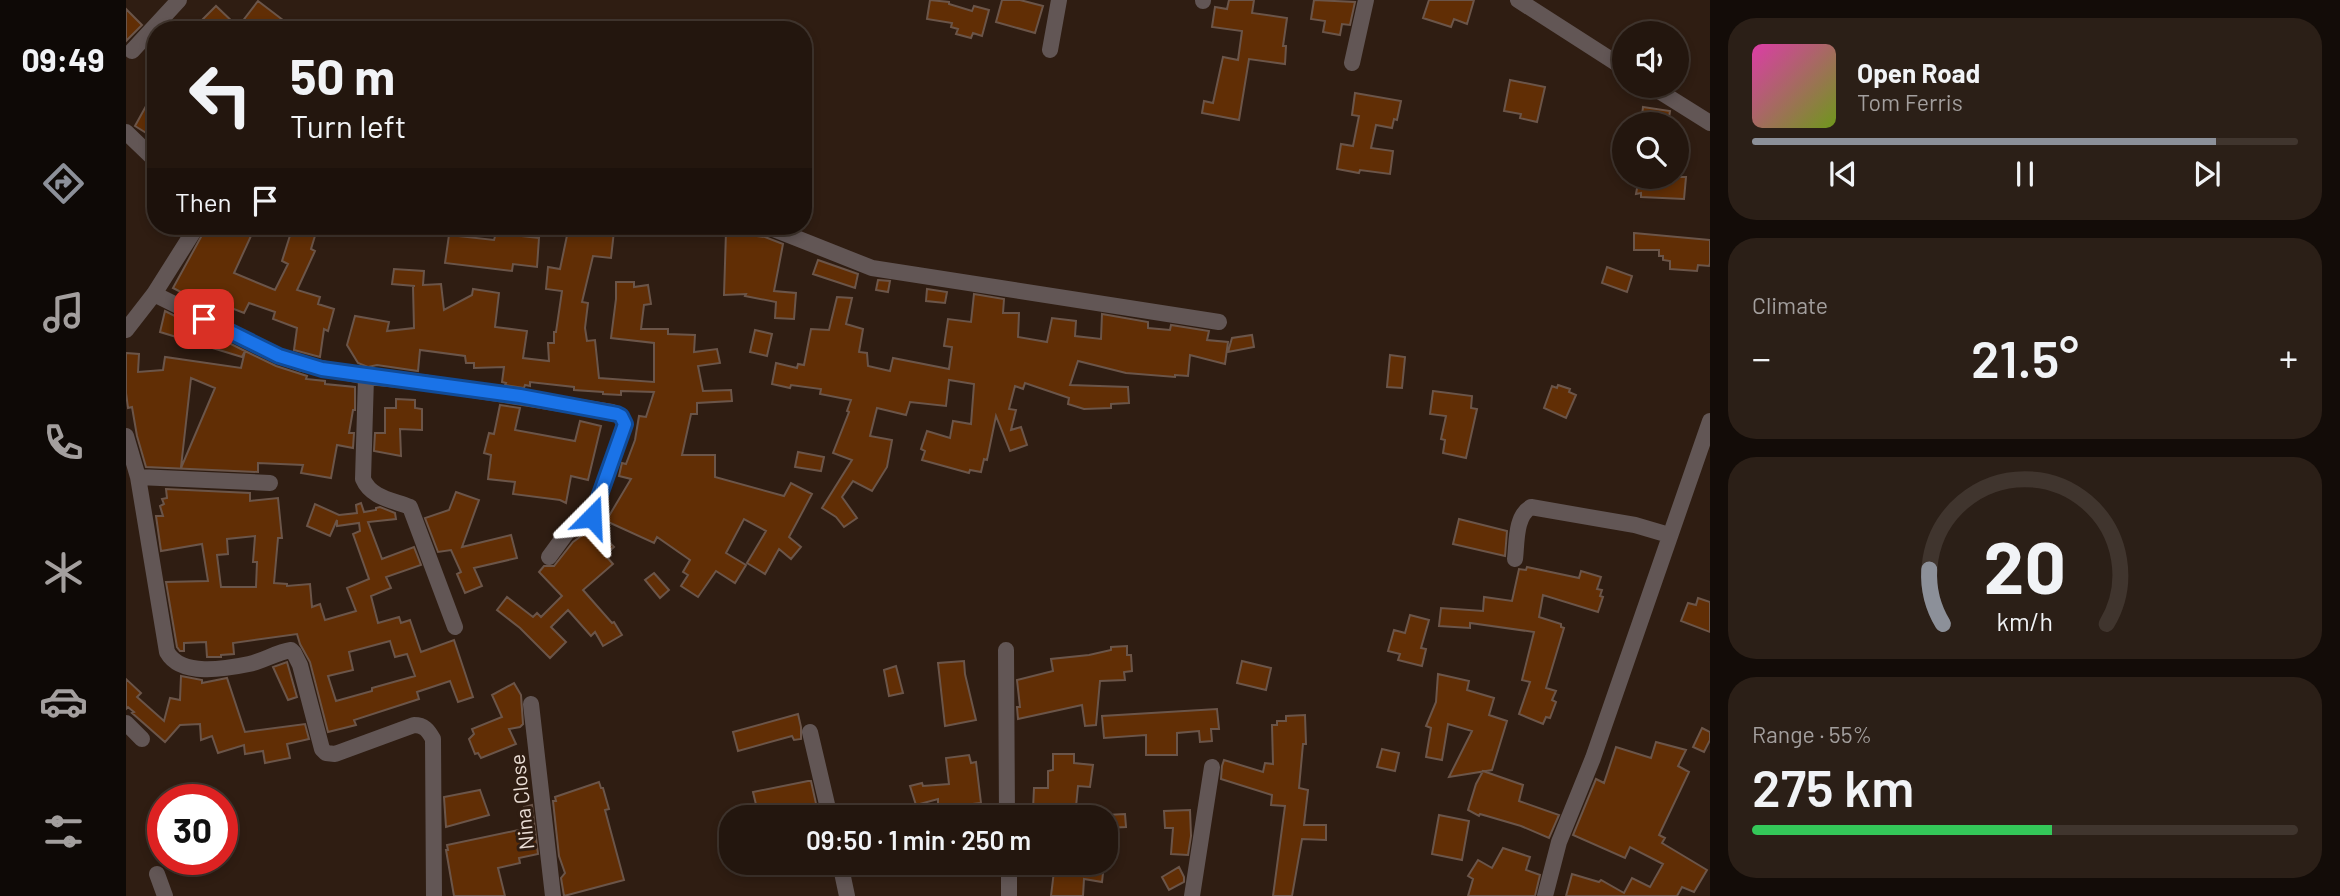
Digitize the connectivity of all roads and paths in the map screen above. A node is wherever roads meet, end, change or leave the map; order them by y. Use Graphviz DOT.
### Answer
graph roads {
  1 [pos="178,0"];
  2 [pos="1059,0"];
  3 [pos="1366,0"];
  4 [pos="1518,0"];
  5 [pos="159,21"];
  6 [pos="147,34"];
  7 [pos="1050,50"];
  8 [pos="132,51"];
  9 [pos="1612,60"];
  10 [pos="1352,63"];
  11 [pos="1670,98"];
  12 [pos="1710,123"];
  13 [pos="126,132"];
  14 [pos="147,152"];
  15 [pos="191,235"];
  16 [pos="789,235"];
  17 [pos="154,294"];
  18 [pos="1219,323"];
  19 [pos="126,330"];
  20 [pos="366,377"];
  21 [pos="1710,421"];
  22 [pos="126,436"];
  23 [pos="138,477"];
  24 [pos="270,483"];
  25 [pos="1669,535"];
  26 [pos="549,557"];
  27 [pos="1515,559"];
  28 [pos="455,627"];
  29 [pos="1006,650"];
  30 [pos="531,704"];
  31 [pos="126,723"];
  32 [pos="810,732"];
  33 [pos="142,739"];
  34 [pos="1212,767"];
  35 [pos="827,805"];
  36 [pos="1007,805"];
  37 [pos="157,875"];
  38 [pos="843,875"];
  39 [pos="1009,875"];
  40 [pos="165,896"];
  41 [pos="434,896"];
  42 [pos="553,896"];
  43 [pos="847,896"];
  44 [pos="1009,896"];
  45 [pos="1192,896"];
  46 [pos="1545,896"];
  1 -- 5 [label="street"];
  2 -- 7 [label="street"];
  3 -- 10 [label="street"];
  4 -- 9 [label="street"];
  6 -- 8 [label="street"];
  11 -- 12 [label="street"];
  13 -- 14 [label="street"];
  15 -- 17 [label="street"];
  16 -- 18 [label="street"];
  17 -- 19 [label="street"];
  17 -- 20 [label="street"];
  20 -- 26 [label="street"];
  20 -- 28 [label="street"];
  21 -- 25 [label="street"];
  22 -- 23 [label="street"];
  23 -- 24 [label="street"];
  23 -- 41 [label="street"];
  25 -- 27 [label="street"];
  25 -- 46 [label="street"];
  29 -- 36 [label="street"];
  30 -- 42 [label="street, Nina Close"];
  31 -- 33 [label="street"];
  32 -- 35 [label="street"];
  34 -- 45 [label="street"];
  37 -- 40 [label="street"];
  38 -- 43 [label="street"];
  39 -- 44 [label="street"];
}
